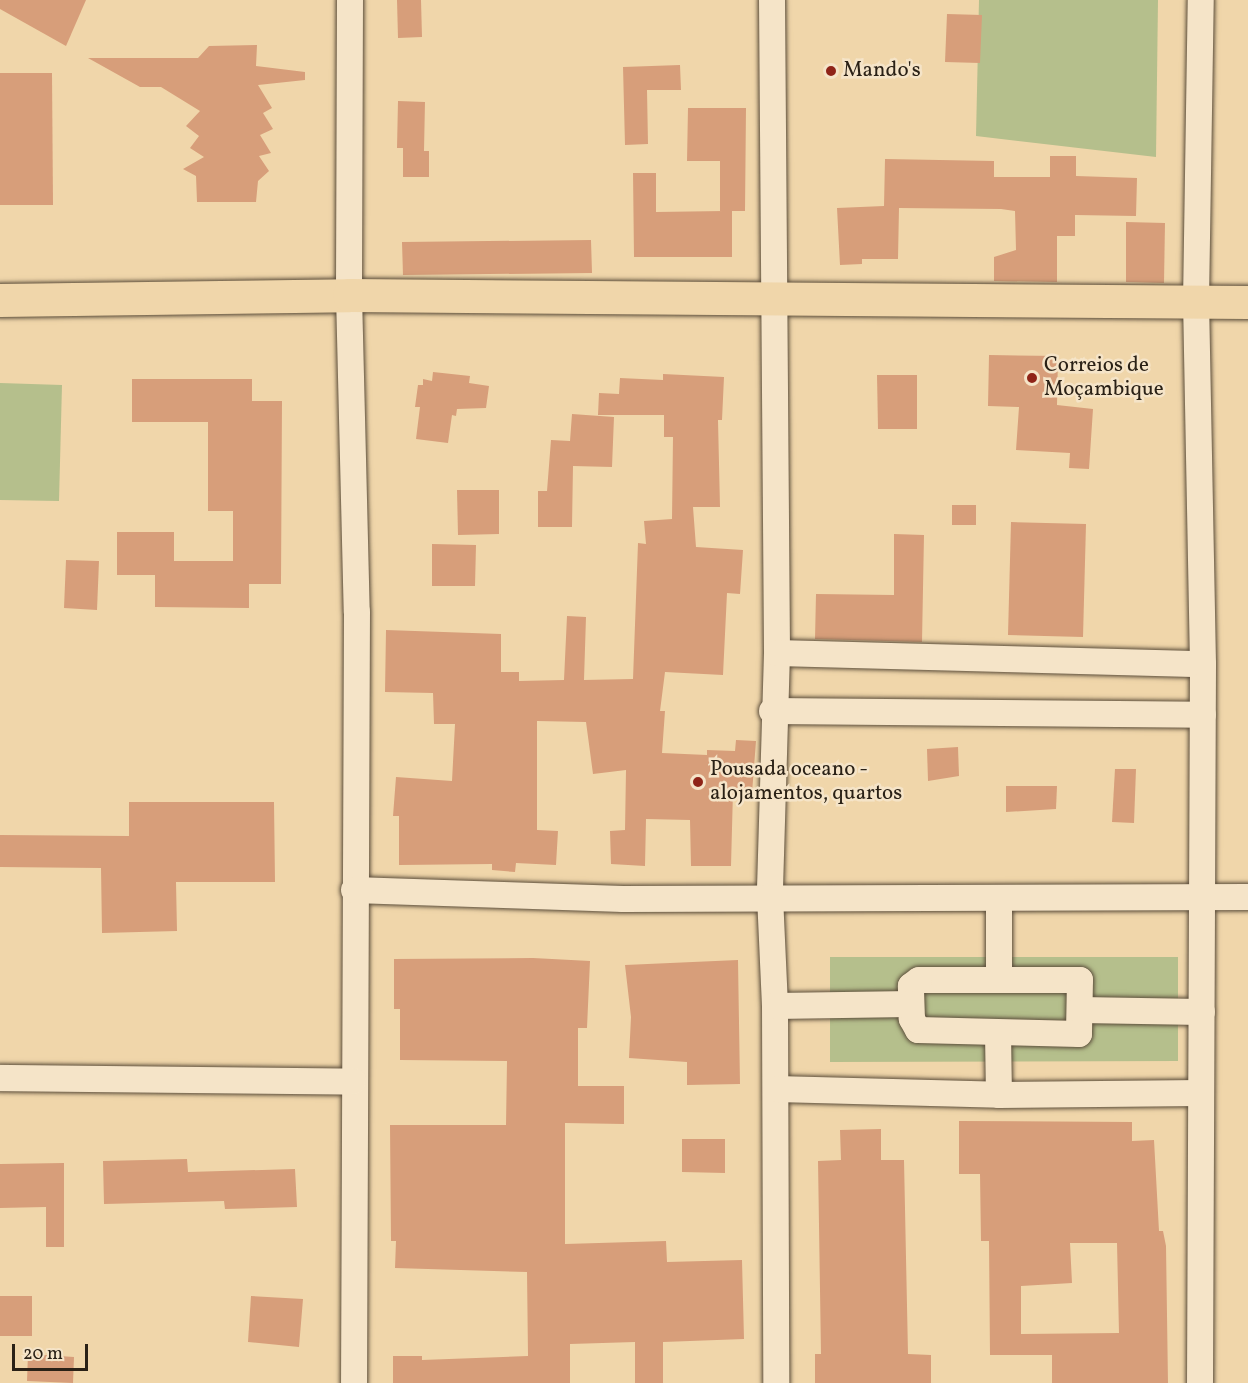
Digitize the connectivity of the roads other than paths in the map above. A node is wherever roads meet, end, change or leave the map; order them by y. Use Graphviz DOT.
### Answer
graph roads {
  1 [pos="350,0"];
  2 [pos="772,0"];
  3 [pos="1201,0"];
  4 [pos="349,295"];
  5 [pos="775,299"];
  6 [pos="0,300"];
  7 [pos="1196,302"];
  8 [pos="1248,302"];
  9 [pos="777,653"];
  10 [pos="1203,664"];
  11 [pos="772,711"];
  12 [pos="1203,715"];
  13 [pos="354,890"];
  14 [pos="770,896"];
  15 [pos="1202,897"];
  16 [pos="1248,897"];
  17 [pos="999,898"];
  18 [pos="999,980"];
  19 [pos="911,1005"];
  20 [pos="775,1006"];
  21 [pos="1080,1010"];
  22 [pos="1202,1012"];
  23 [pos="998,1033"];
  24 [pos="0,1078"];
  25 [pos="353,1082"];
  26 [pos="776,1089"];
  27 [pos="999,1091"];
  28 [pos="1201,1094"];
  29 [pos="354,1383"];
  30 [pos="776,1383"];
  31 [pos="1200,1383"];
  1 -- 4 [label="street"];
  2 -- 5 [label="street"];
  3 -- 7 [label="street"];
  4 -- 5 [label="main road"];
  4 -- 6 [label="main road"];
  4 -- 13 [label="street"];
  5 -- 7 [label="main road"];
  5 -- 9 [label="street"];
  7 -- 8 [label="main road"];
  7 -- 10 [label="street"];
  9 -- 10 [label="street"];
  9 -- 11 [label="street"];
  10 -- 12 [label="street"];
  11 -- 12 [label="street"];
  11 -- 14 [label="street"];
  12 -- 15 [label="street"];
  13 -- 14 [label="street"];
  13 -- 25 [label="street"];
  14 -- 17 [label="street"];
  14 -- 20 [label="street"];
  15 -- 16 [label="street"];
  15 -- 17 [label="street"];
  15 -- 22 [label="street"];
  17 -- 18 [label="street"];
  18 -- 19 [label="street"];
  18 -- 21 [label="street"];
  19 -- 20 [label="street"];
  19 -- 23 [label="street"];
  20 -- 26 [label="street"];
  21 -- 22 [label="street"];
  21 -- 23 [label="street"];
  22 -- 28 [label="street"];
  23 -- 27 [label="street"];
  24 -- 25 [label="street"];
  25 -- 29 [label="street"];
  26 -- 27 [label="street"];
  26 -- 30 [label="street"];
  27 -- 28 [label="street"];
  28 -- 31 [label="street"];
}
